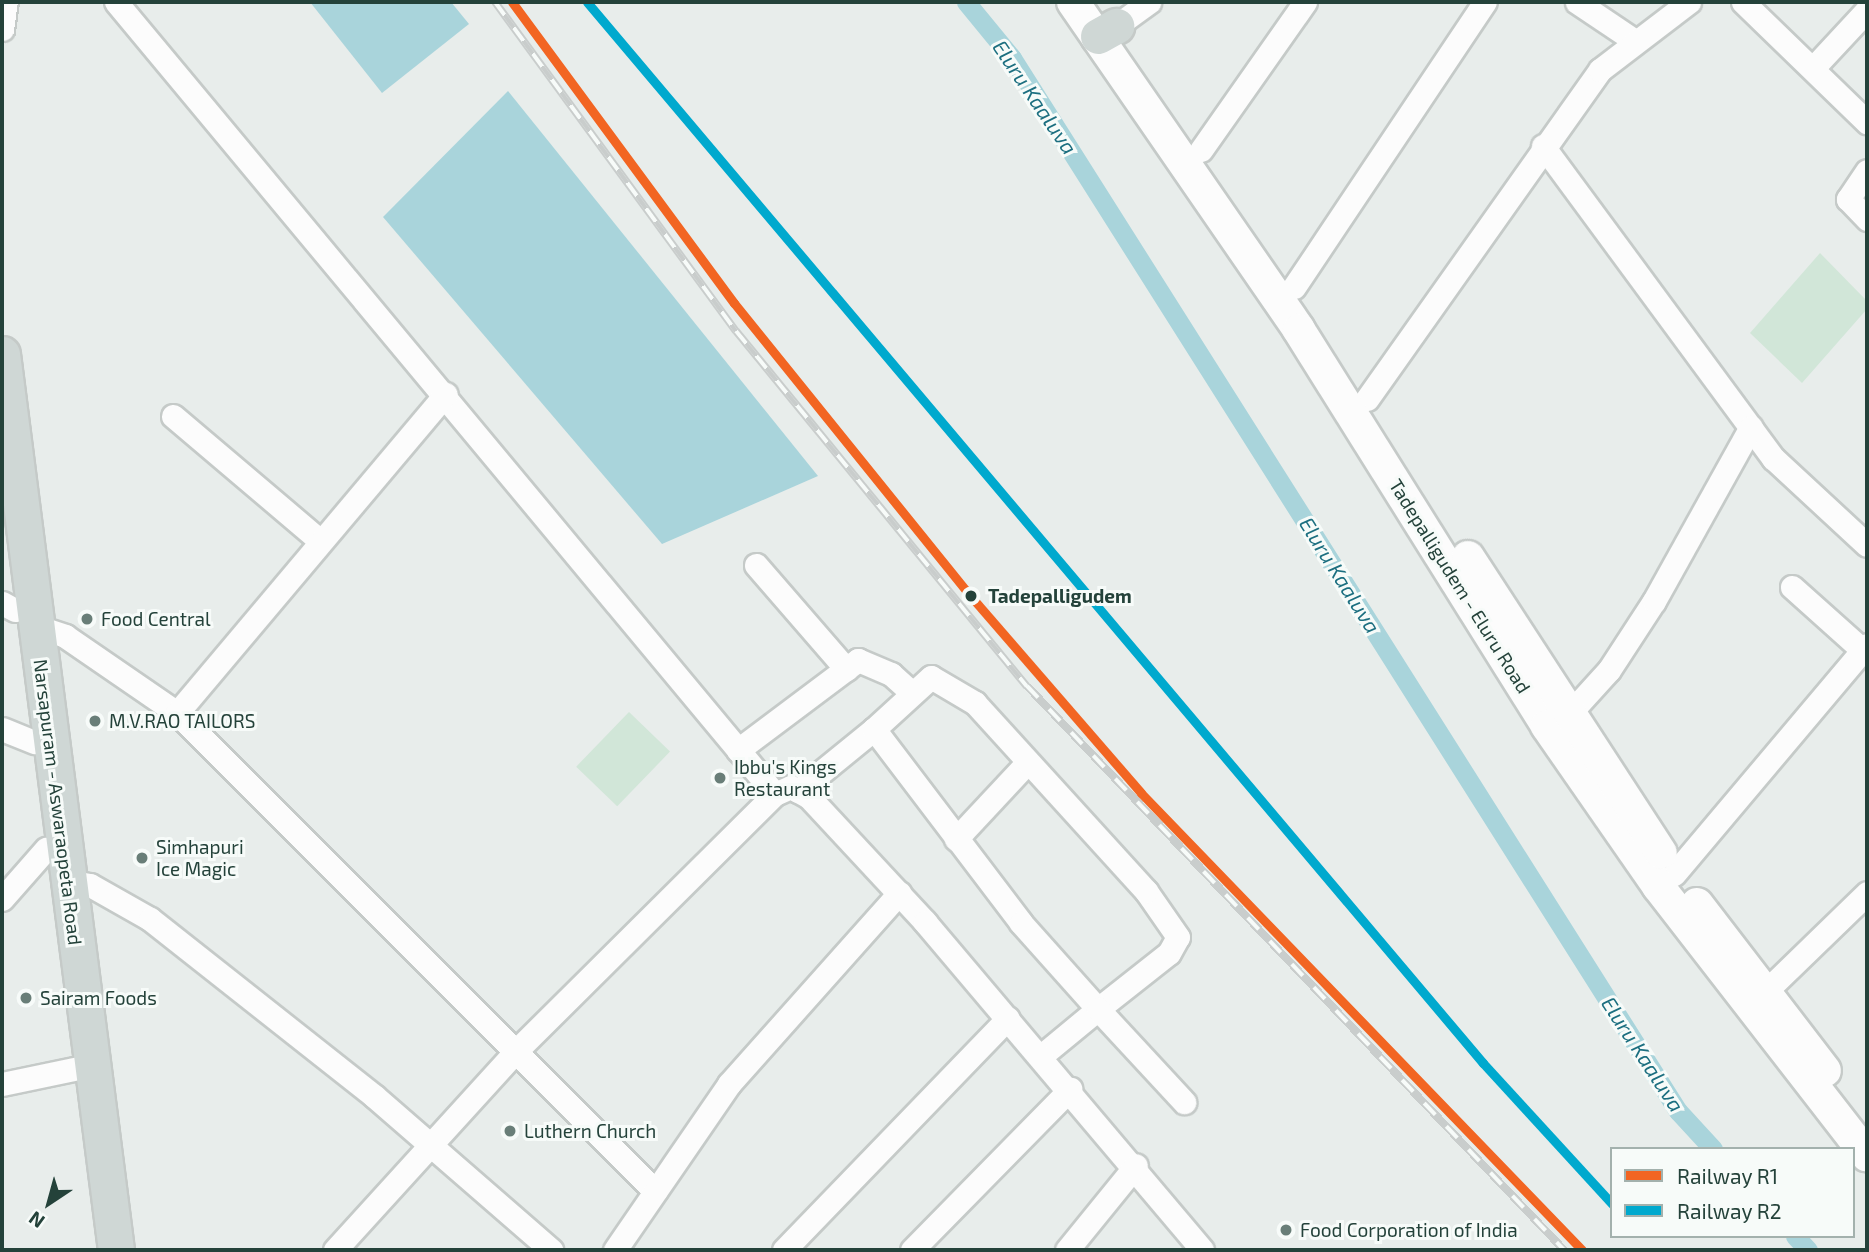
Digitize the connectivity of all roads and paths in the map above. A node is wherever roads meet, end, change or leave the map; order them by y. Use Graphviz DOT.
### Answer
graph roads {
  1 [pos="6,2"];
  2 [pos="116,2"];
  3 [pos="1073,2"];
  4 [pos="1149,2"];
  5 [pos="1305,2"];
  6 [pos="1485,2"];
  7 [pos="1577,2"];
  8 [pos="1689,2"];
  9 [pos="1743,2"];
  10 [pos="1867,10"];
  11 [pos="1104,21"];
  12 [pos="2,29"];
  13 [pos="1635,41"];
  14 [pos="1814,67"];
  15 [pos="1867,122"];
  16 [pos="1543,146"];
  17 [pos="1201,150"];
  18 [pos="1867,171"];
  19 [pos="1867,219"];
  20 [pos="1294,286"];
  21 [pos="2,354"];
  22 [pos="4,394"];
  23 [pos="446,394"];
  24 [pos="1367,400"];
  25 [pos="173,416"];
  26 [pos="1751,427"];
  27 [pos="2,506"];
  28 [pos="319,540"];
  29 [pos="1867,545"];
  30 [pos="756,565"];
  31 [pos="1792,587"];
  32 [pos="17,613"];
  33 [pos="1866,650"];
  34 [pos="846,669"];
  35 [pos="912,693"];
  36 [pos="177,713"];
  37 [pos="1569,714"];
  38 [pos="2,729"];
  39 [pos="874,729"];
  40 [pos="34,742"];
  41 [pos="738,750"];
  42 [pos="1026,764"];
  43 [pos="798,791"];
  44 [pos="775,794"];
  45 [pos="956,839"];
  46 [pos="46,849"];
  47 [pos="1674,874"];
  48 [pos="67,881"];
  49 [pos="1867,893"];
  50 [pos="899,894"];
  51 [pos="2,898"];
  52 [pos="1766,991"];
  53 [pos="1098,1009"];
  54 [pos="1008,1018"];
  55 [pos="518,1049"];
  56 [pos="1041,1056"];
  57 [pos="83,1066"];
  58 [pos="2,1084"];
  59 [pos="1070,1089"];
  60 [pos="1184,1102"];
  61 [pos="1867,1123"];
  62 [pos="428,1146"];
  63 [pos="1867,1155"];
  64 [pos="1136,1165"];
  65 [pos="655,1191"];
  66 [pos="93,1250"];
  67 [pos="116,1250"];
  68 [pos="335,1250"];
  69 [pos="551,1250"];
  70 [pos="615,1250"];
  71 [pos="784,1250"];
  72 [pos="912,1250"];
  73 [pos="1067,1250"];
  74 [pos="1202,1250"];
  1 -- 12 [label="street"];
  2 -- 23 [label="street"];
  3 -- 11 [label="main road, Tadepalligudem - Eluru Road"];
  4 -- 11 [label="street"];
  5 -- 17 [label="street"];
  6 -- 20 [label="street"];
  7 -- 13 [label="street"];
  8 -- 13 [label="street"];
  9 -- 14 [label="street"];
  10 -- 14 [label="street"];
  11 -- 17 [label="main road, Tadepalligudem - Eluru Road"];
  11 -- 63 [label="main road, Tadepalligudem - Eluru Road"];
  13 -- 16 [label="street"];
  14 -- 15 [label="street"];
  16 -- 24 [label="street"];
  16 -- 26 [label="street"];
  17 -- 20 [label="main road, Tadepalligudem - Eluru Road"];
  18 -- 19 [label="street"];
  20 -- 24 [label="main road, Tadepalligudem - Eluru Road"];
  21 -- 22 [label="main road, Narsapuram - Aswaraopeta Road"];
  22 -- 32 [label="main road, Narsapuram - Aswaraopeta Road"];
  23 -- 28 [label="street"];
  23 -- 41 [label="street"];
  24 -- 37 [label="main road, Tadepalligudem - Eluru Road"];
  25 -- 28 [label="street"];
  26 -- 29 [label="street"];
  26 -- 37 [label="street"];
  27 -- 32 [label="main road, Narsapuram - Aswaraopeta Road"];
  28 -- 36 [label="street"];
  30 -- 34 [label="street"];
  31 -- 33 [label="street"];
  32 -- 36 [label="street"];
  32 -- 40 [label="main road, Narsapuram - Aswaraopeta Road"];
  32 -- 48 [label="main road, Narsapuram - Aswaraopeta Road"];
  33 -- 47 [label="street"];
  34 -- 35 [label="street"];
  34 -- 41 [label="street"];
  35 -- 39 [label="street"];
  35 -- 42 [label="street"];
  36 -- 55 [label="street"];
  37 -- 47 [label="main road, Tadepalligudem - Eluru Road"];
  38 -- 40 [label="street"];
  39 -- 43 [label="street"];
  39 -- 45 [label="street"];
  40 -- 46 [label="main road, Narsapuram - Aswaraopeta Road"];
  41 -- 44 [label="street"];
  42 -- 45 [label="street"];
  42 -- 53 [label="street"];
  43 -- 44 [label="street"];
  43 -- 50 [label="street"];
  44 -- 55 [label="street"];
  45 -- 53 [label="street"];
  46 -- 51 [label="street"];
  46 -- 57 [label="main road, Narsapuram - Aswaraopeta Road"];
  47 -- 52 [label="main road, Tadepalligudem - Eluru Road"];
  48 -- 57 [label="main road, Narsapuram - Aswaraopeta Road"];
  48 -- 62 [label="street"];
  49 -- 52 [label="street"];
  50 -- 54 [label="street"];
  50 -- 65 [label="street"];
  52 -- 61 [label="main road, Tadepalligudem - Eluru Road"];
  53 -- 56 [label="street"];
  53 -- 60 [label="street"];
  54 -- 56 [label="street"];
  54 -- 71 [label="street"];
  55 -- 62 [label="street"];
  55 -- 65 [label="street"];
  56 -- 59 [label="street"];
  57 -- 58 [label="street"];
  57 -- 66 [label="main road, Narsapuram - Aswaraopeta Road"];
  57 -- 67 [label="main road, Narsapuram - Aswaraopeta Road"];
  59 -- 64 [label="street"];
  59 -- 72 [label="street"];
  62 -- 68 [label="street"];
  62 -- 69 [label="street"];
  64 -- 73 [label="street"];
  64 -- 74 [label="street"];
  65 -- 70 [label="street"];
}
